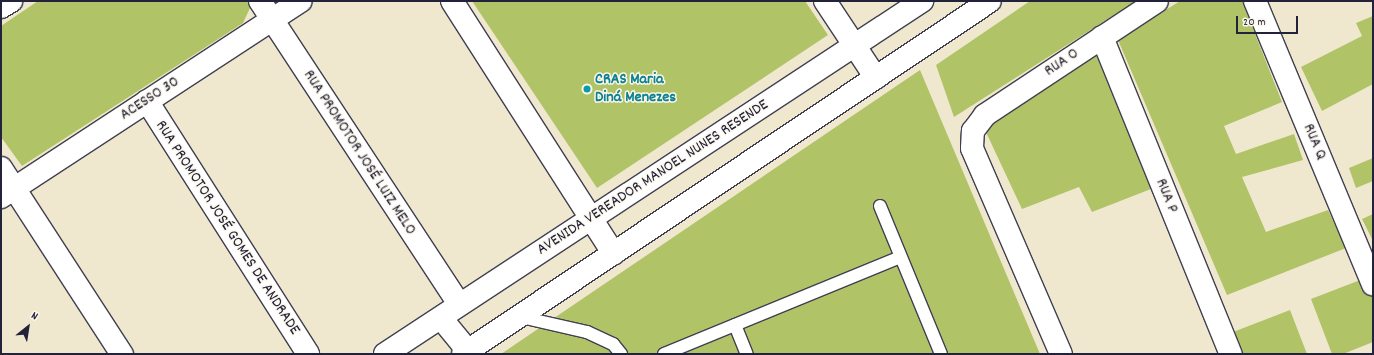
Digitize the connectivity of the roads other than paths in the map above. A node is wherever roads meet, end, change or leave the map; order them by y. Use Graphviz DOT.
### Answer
graph roads {
  1 [pos="11,1"];
  2 [pos="260,1"];
  3 [pos="300,1"];
  4 [pos="452,1"];
  5 [pos="825,1"];
  6 [pos="922,1"];
  7 [pos="990,1"];
  8 [pos="1157,1"];
  9 [pos="1255,1"];
  10 [pos="1,7"];
  11 [pos="272,19"];
  12 [pos="1102,37"];
  13 [pos="854,46"];
  14 [pos="876,78"];
  15 [pos="147,101"];
  16 [pos="1,168"];
  17 [pos="8,193"];
  18 [pos="880,206"];
  19 [pos="592,218"];
  20 [pos="614,254"];
  21 [pos="900,257"];
  22 [pos="1373,284"];
  23 [pos="459,304"];
  24 [pos="521,316"];
  25 [pos="441,318"];
  26 [pos="735,325"];
  27 [pos="467,353"];
  28 [pos="122,354"];
  29 [pos="308,354"];
  30 [pos="385,354"];
  31 [pos="621,354"];
  32 [pos="664,354"];
  33 [pos="747,354"];
  34 [pos="941,354"];
  35 [pos="1061,354"];
  36 [pos="1231,354"];
  1 -- 10 [label="street"];
  2 -- 11 [label="street, RUA PROMOTOR JOSÉ LUIZ MELO"];
  3 -- 11 [label="street, ACESSO 30"];
  4 -- 19 [label="street"];
  5 -- 13 [label="street"];
  6 -- 13 [label="street, AVENIDA VEREADOR MANOEL NUNES RESENDE"];
  7 -- 14 [label="street"];
  8 -- 12 [label="street, RUA O"];
  9 -- 22 [label="street, RUA Q"];
  11 -- 15 [label="street, ACESSO 30"];
  11 -- 23 [label="street, RUA PROMOTOR JOSÉ LUIZ MELO"];
  12 -- 35 [label="street, RUA O"];
  12 -- 36 [label="street, RUA P"];
  13 -- 14 [label="street"];
  13 -- 19 [label="street, AVENIDA VEREADOR MANOEL NUNES RESENDE"];
  14 -- 20 [label="street"];
  15 -- 17 [label="street, ACESSO 30"];
  15 -- 29 [label="street, RUA PROMOTOR JOSÉ GOMES DE ANDRADE"];
  16 -- 17 [label="street"];
  17 -- 28 [label="street"];
  18 -- 21 [label="lane"];
  19 -- 20 [label="street"];
  19 -- 23 [label="street, AVENIDA VEREADOR MANOEL NUNES RESENDE"];
  20 -- 24 [label="street"];
  21 -- 26 [label="lane"];
  21 -- 34 [label="lane"];
  23 -- 25 [label="street, AVENIDA VEREADOR MANOEL NUNES RESENDE"];
  24 -- 27 [label="street"];
  24 -- 31 [label="lane"];
  25 -- 27 [label="street"];
  25 -- 30 [label="street, AVENIDA VEREADOR MANOEL NUNES RESENDE"];
  26 -- 32 [label="lane"];
  26 -- 33 [label="lane"];
}
